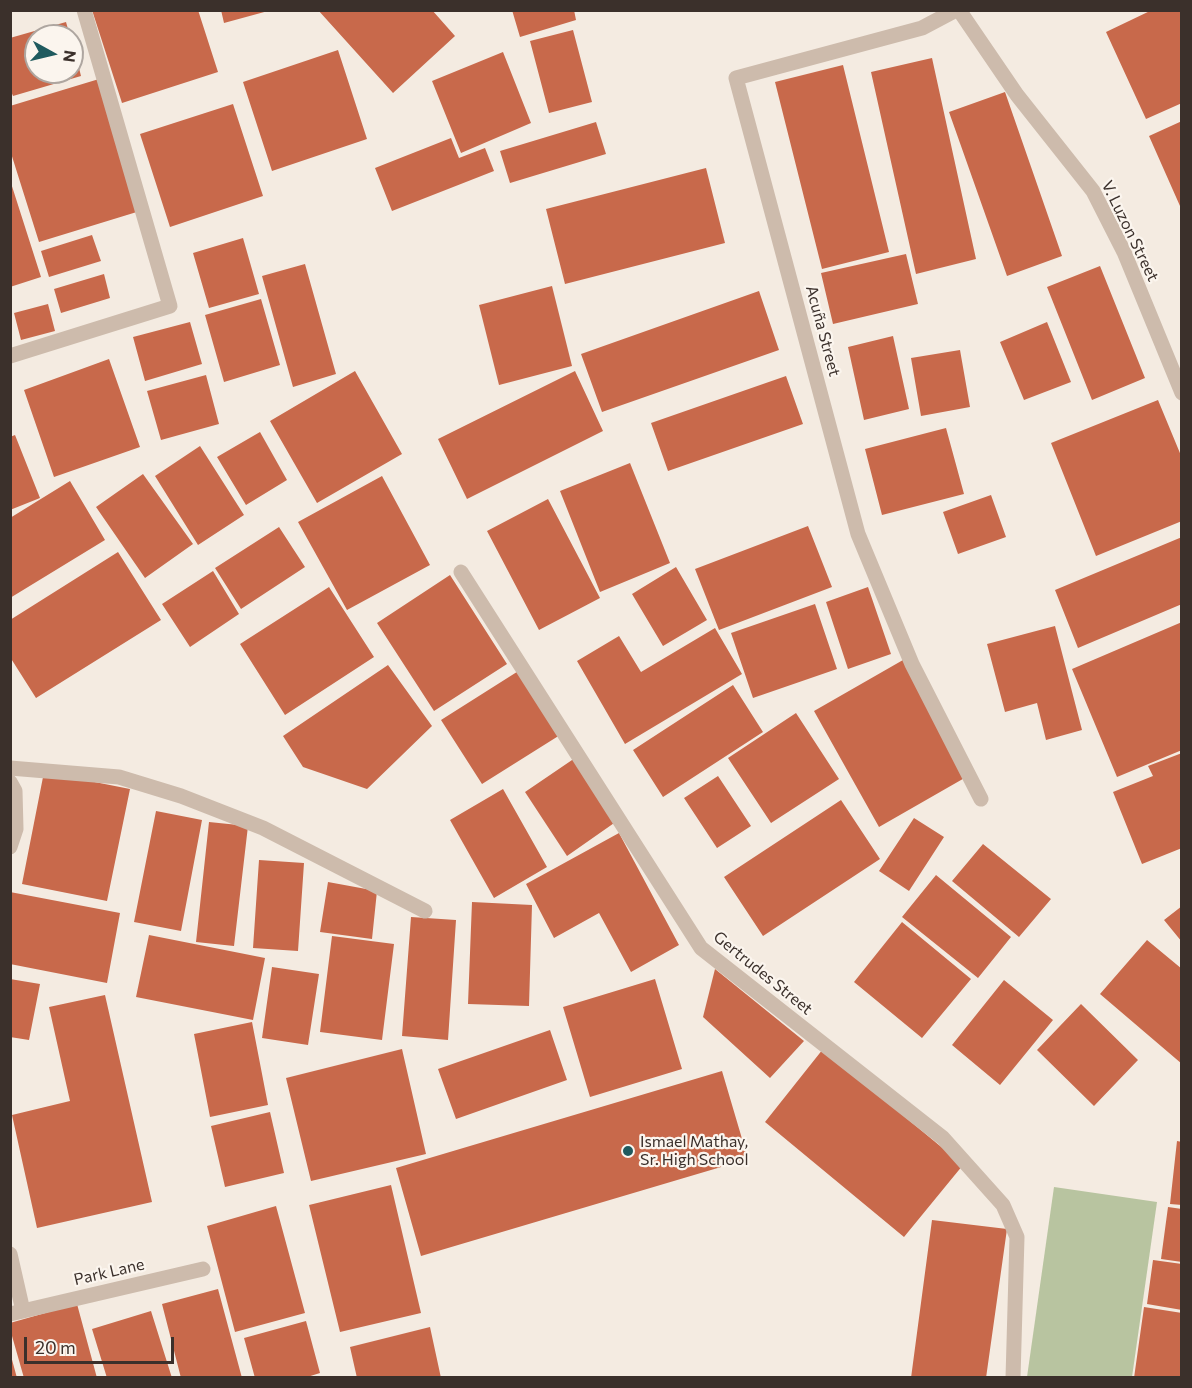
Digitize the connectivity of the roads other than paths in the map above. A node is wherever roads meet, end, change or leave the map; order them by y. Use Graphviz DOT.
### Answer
graph roads {
  1 [pos="84,10"];
  2 [pos="958,10"];
  3 [pos="10,356"];
  4 [pos="1182,393"];
  5 [pos="461,572"];
  6 [pos="10,768"];
  7 [pos="10,782"];
  8 [pos="981,799"];
  9 [pos="10,847"];
  10 [pos="425,911"];
  11 [pos="10,1254"];
  12 [pos="203,1269"];
  13 [pos="17,1312"];
  14 [pos="1013,1377"];
  1 -- 3 [label="street"];
  2 -- 4 [label="street, V. Luzon Street"];
  2 -- 8 [label="street, Acuña Street"];
  5 -- 14 [label="street, Gertrudes Street"];
  6 -- 10 [label="street"];
  7 -- 9 [label="street"];
  11 -- 13 [label="street, Park Lane"];
  12 -- 13 [label="street, Park Lane"];
}
